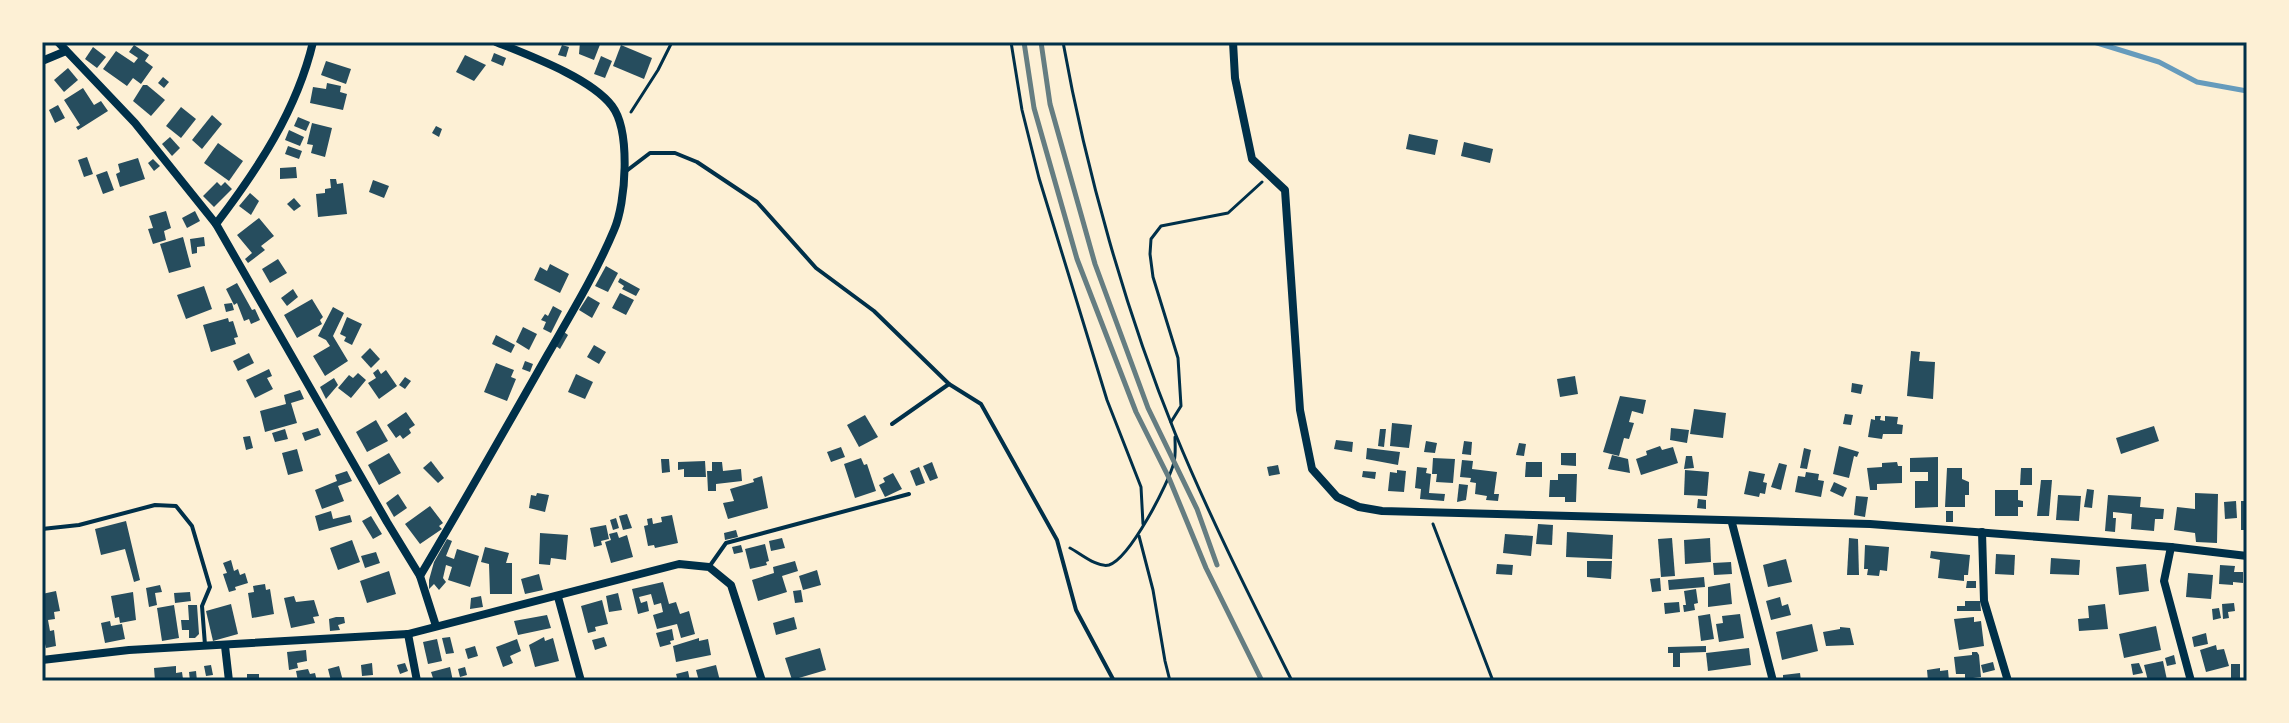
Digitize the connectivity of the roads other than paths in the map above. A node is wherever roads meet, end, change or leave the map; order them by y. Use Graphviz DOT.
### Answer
graph roads {
  1 [pos="58,42"];
  2 [pos="313,42"];
  3 [pos="496,42"];
  4 [pos="1233,42"];
  5 [pos="66,51"];
  6 [pos="42,61"];
  7 [pos="625,172"];
  8 [pos="216,224"];
  9 [pos="949,384"];
  10 [pos="892,424"];
  11 [pos="909,494"];
  12 [pos="1732,523"];
  13 [pos="42,529"];
  14 [pos="1982,532"];
  15 [pos="2171,547"];
  16 [pos="2247,556"];
  17 [pos="709,567"];
  18 [pos="420,576"];
  19 [pos="558,597"];
  20 [pos="436,626"];
  21 [pos="408,634"];
  22 [pos="225,646"];
  23 [pos="205,648"];
  24 [pos="42,660"];
  25 [pos="229,681"];
  26 [pos="417,681"];
  27 [pos="581,681"];
  28 [pos="762,681"];
  29 [pos="1114,681"];
  30 [pos="1773,681"];
  31 [pos="2008,681"];
  32 [pos="2191,681"];
  1 -- 5 [label="street"];
  2 -- 8 [label="street"];
  3 -- 7 [label="street"];
  4 -- 12 [label="street"];
  5 -- 6 [label="street"];
  5 -- 8 [label="street"];
  7 -- 9 [label="lane"];
  7 -- 18 [label="street"];
  8 -- 18 [label="street"];
  9 -- 10 [label="lane"];
  9 -- 29 [label="lane"];
  11 -- 17 [label="lane"];
  12 -- 14 [label="street"];
  12 -- 30 [label="street"];
  13 -- 23 [label="lane"];
  14 -- 15 [label="street"];
  14 -- 31 [label="street"];
  15 -- 16 [label="street"];
  15 -- 32 [label="street"];
  17 -- 19 [label="street"];
  17 -- 28 [label="street"];
  18 -- 20 [label="street"];
  19 -- 20 [label="street"];
  19 -- 27 [label="street"];
  20 -- 21 [label="street"];
  21 -- 22 [label="street"];
  21 -- 26 [label="street"];
  22 -- 23 [label="street"];
  22 -- 25 [label="street"];
  23 -- 24 [label="street"];
}
